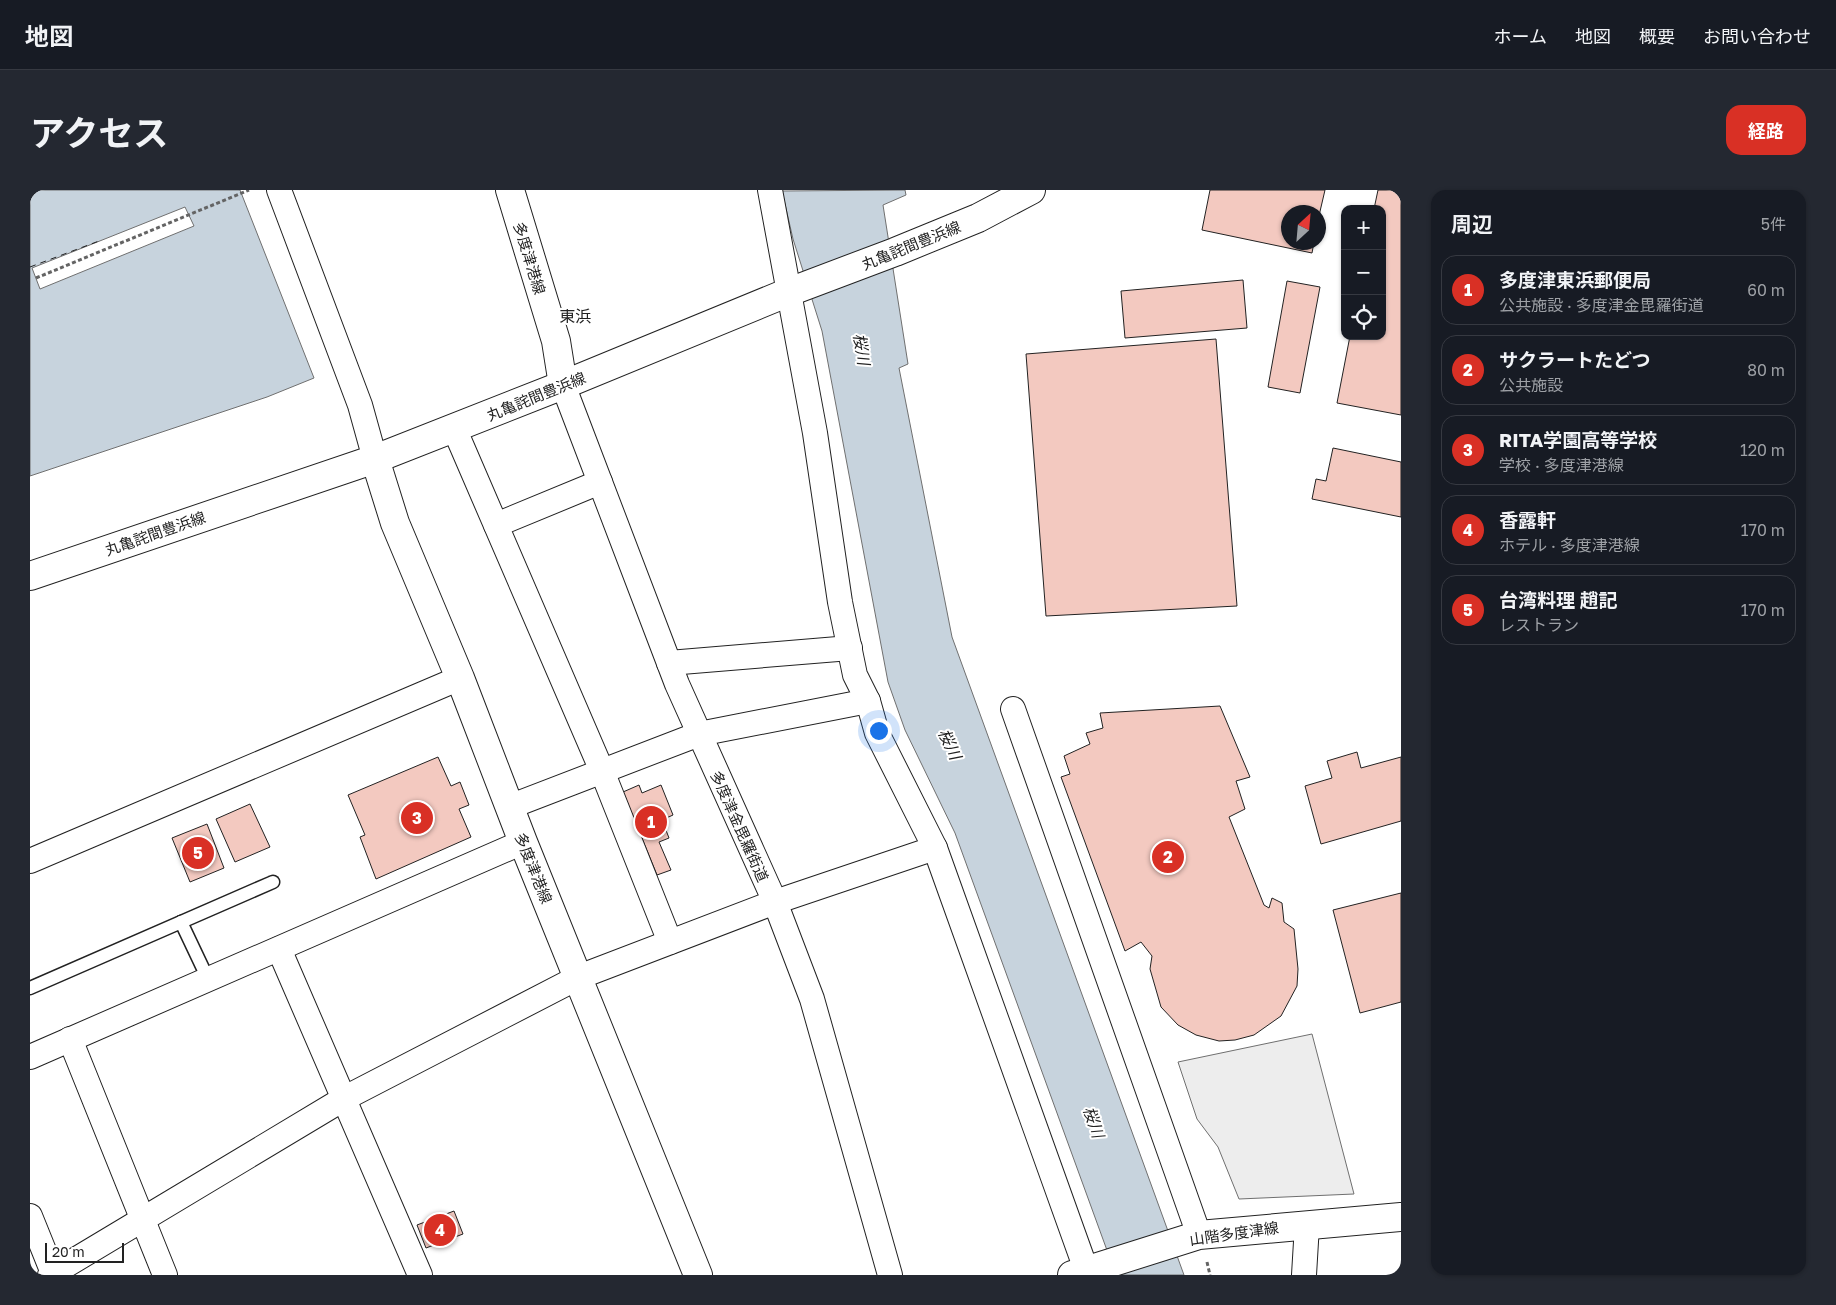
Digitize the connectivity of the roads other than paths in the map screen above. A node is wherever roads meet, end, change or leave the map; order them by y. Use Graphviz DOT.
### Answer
graph roads {
  1 [pos="279,190"];
  2 [pos="510,190"];
  3 [pos="770,190"];
  4 [pos="1031,190"];
  5 [pos="789,292"];
  6 [pos="563,385"];
  7 [pos="454,428"];
  8 [pos="375,459"];
  9 [pos="600,482"];
  10 [pos="496,525"];
  11 [pos="30,576"];
  12 [pos="850,648"];
  13 [pos="669,663"];
  14 [pos="460,678"];
  15 [pos="868,701"];
  16 [pos="1012,709"];
  17 [pos="699,734"];
  18 [pos="602,771"];
  19 [pos="509,806"];
  20 [pos="523,842"];
  21 [pos="935,848"];
  22 [pos="30,861"];
  23 [pos="273,882"];
  24 [pos="775,902"];
  25 [pos="181,922"];
  26 [pos="670,942"];
  27 [pos="279,949"];
  28 [pos="579,977"];
  29 [pos="208,980"];
  30 [pos="30,988"];
  31 [pos="70,1039"];
  32 [pos="30,1057"];
  33 [pos="345,1098"];
  34 [pos="30,1216"];
  35 [pos="1401,1217"];
  36 [pos="144,1221"];
  37 [pos="1307,1224"];
  38 [pos="1199,1235"];
  39 [pos="1082,1273"];
  40 [pos="52,1274"];
  41 [pos="164,1275"];
  42 [pos="420,1275"];
  43 [pos="698,1275"];
  44 [pos="890,1275"];
  45 [pos="1304,1275"];
  1 -- 8 [label="street"];
  2 -- 6 [label="main road, 多度津港線"];
  3 -- 5 [label="street"];
  4 -- 5 [label="main road, 丸亀詫間豊浜線"];
  5 -- 6 [label="main road, 丸亀詫間豊浜線"];
  5 -- 12 [label="street"];
  6 -- 7 [label="main road, 丸亀詫間豊浜線"];
  6 -- 9 [label="street, 多度津金毘羅街道"];
  7 -- 8 [label="main road, 丸亀詫間豊浜線"];
  7 -- 10 [label="street"];
  8 -- 11 [label="main road, 丸亀詫間豊浜線"];
  8 -- 14 [label="main road, 多度津港線"];
  9 -- 10 [label="street"];
  9 -- 13 [label="street, 多度津金毘羅街道"];
  10 -- 18 [label="street"];
  12 -- 13 [label="street"];
  12 -- 15 [label="street"];
  13 -- 17 [label="street, 多度津金毘羅街道"];
  14 -- 19 [label="main road, 多度津港線"];
  14 -- 22 [label="street"];
  15 -- 17 [label="street"];
  15 -- 21 [label="street"];
  16 -- 38 [label="street"];
  17 -- 18 [label="street"];
  17 -- 24 [label="street, 多度津金毘羅街道"];
  18 -- 19 [label="street"];
  18 -- 26 [label="street"];
  19 -- 20 [label="main road, 多度津港線"];
  20 -- 27 [label="street"];
  20 -- 28 [label="main road, 多度津港線"];
  21 -- 24 [label="street"];
  21 -- 39 [label="street"];
  23 -- 25 [label="lane"];
  24 -- 26 [label="street"];
  24 -- 44 [label="street, 多度津金毘羅街道"];
  25 -- 29 [label="lane"];
  25 -- 30 [label="lane"];
  26 -- 28 [label="street"];
  27 -- 29 [label="street"];
  27 -- 33 [label="street"];
  28 -- 33 [label="street"];
  28 -- 43 [label="main road, 多度津港線"];
  29 -- 31 [label="street"];
  31 -- 32 [label="street"];
  31 -- 36 [label="street"];
  33 -- 36 [label="street"];
  33 -- 42 [label="street"];
  34 -- 40 [label="street"];
  35 -- 37 [label="main road, 山階多度津線"];
  36 -- 40 [label="street"];
  36 -- 41 [label="street"];
  37 -- 38 [label="main road, 山階多度津線"];
  37 -- 45 [label="street"];
  38 -- 39 [label="main road, 山階多度津線"];
}
